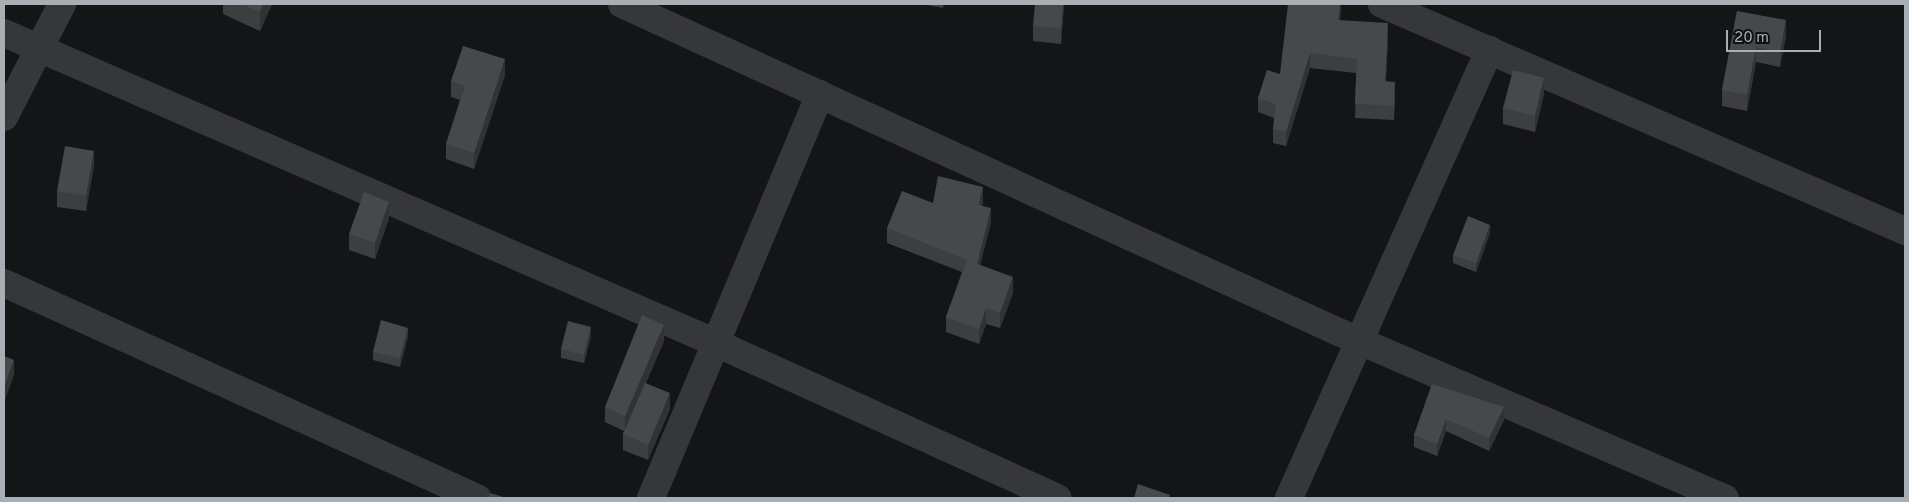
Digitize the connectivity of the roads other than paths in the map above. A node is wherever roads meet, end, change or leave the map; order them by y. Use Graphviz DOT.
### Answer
graph roads {
  1 [pos="62,4"];
  2 [pos="622,4"];
  3 [pos="1382,4"];
  4 [pos="4,34"];
  5 [pos="1489,50"];
  6 [pos="40,52"];
  7 [pos="820,94"];
  8 [pos="4,117"];
  9 [pos="1905,231"];
  10 [pos="4,283"];
  11 [pos="1357,340"];
  12 [pos="716,343"];
  13 [pos="477,498"];
  14 [pos="651,498"];
  15 [pos="1057,498"];
  16 [pos="1289,498"];
  17 [pos="1725,498"];
  1 -- 6 [label="street"];
  2 -- 7 [label="street"];
  3 -- 5 [label="street"];
  4 -- 6 [label="street"];
  5 -- 9 [label="street"];
  5 -- 11 [label="street"];
  6 -- 8 [label="street"];
  6 -- 12 [label="street"];
  7 -- 11 [label="street"];
  7 -- 12 [label="street"];
  10 -- 13 [label="street"];
  11 -- 16 [label="street"];
  11 -- 17 [label="street"];
  12 -- 14 [label="street"];
  12 -- 15 [label="street"];
}
